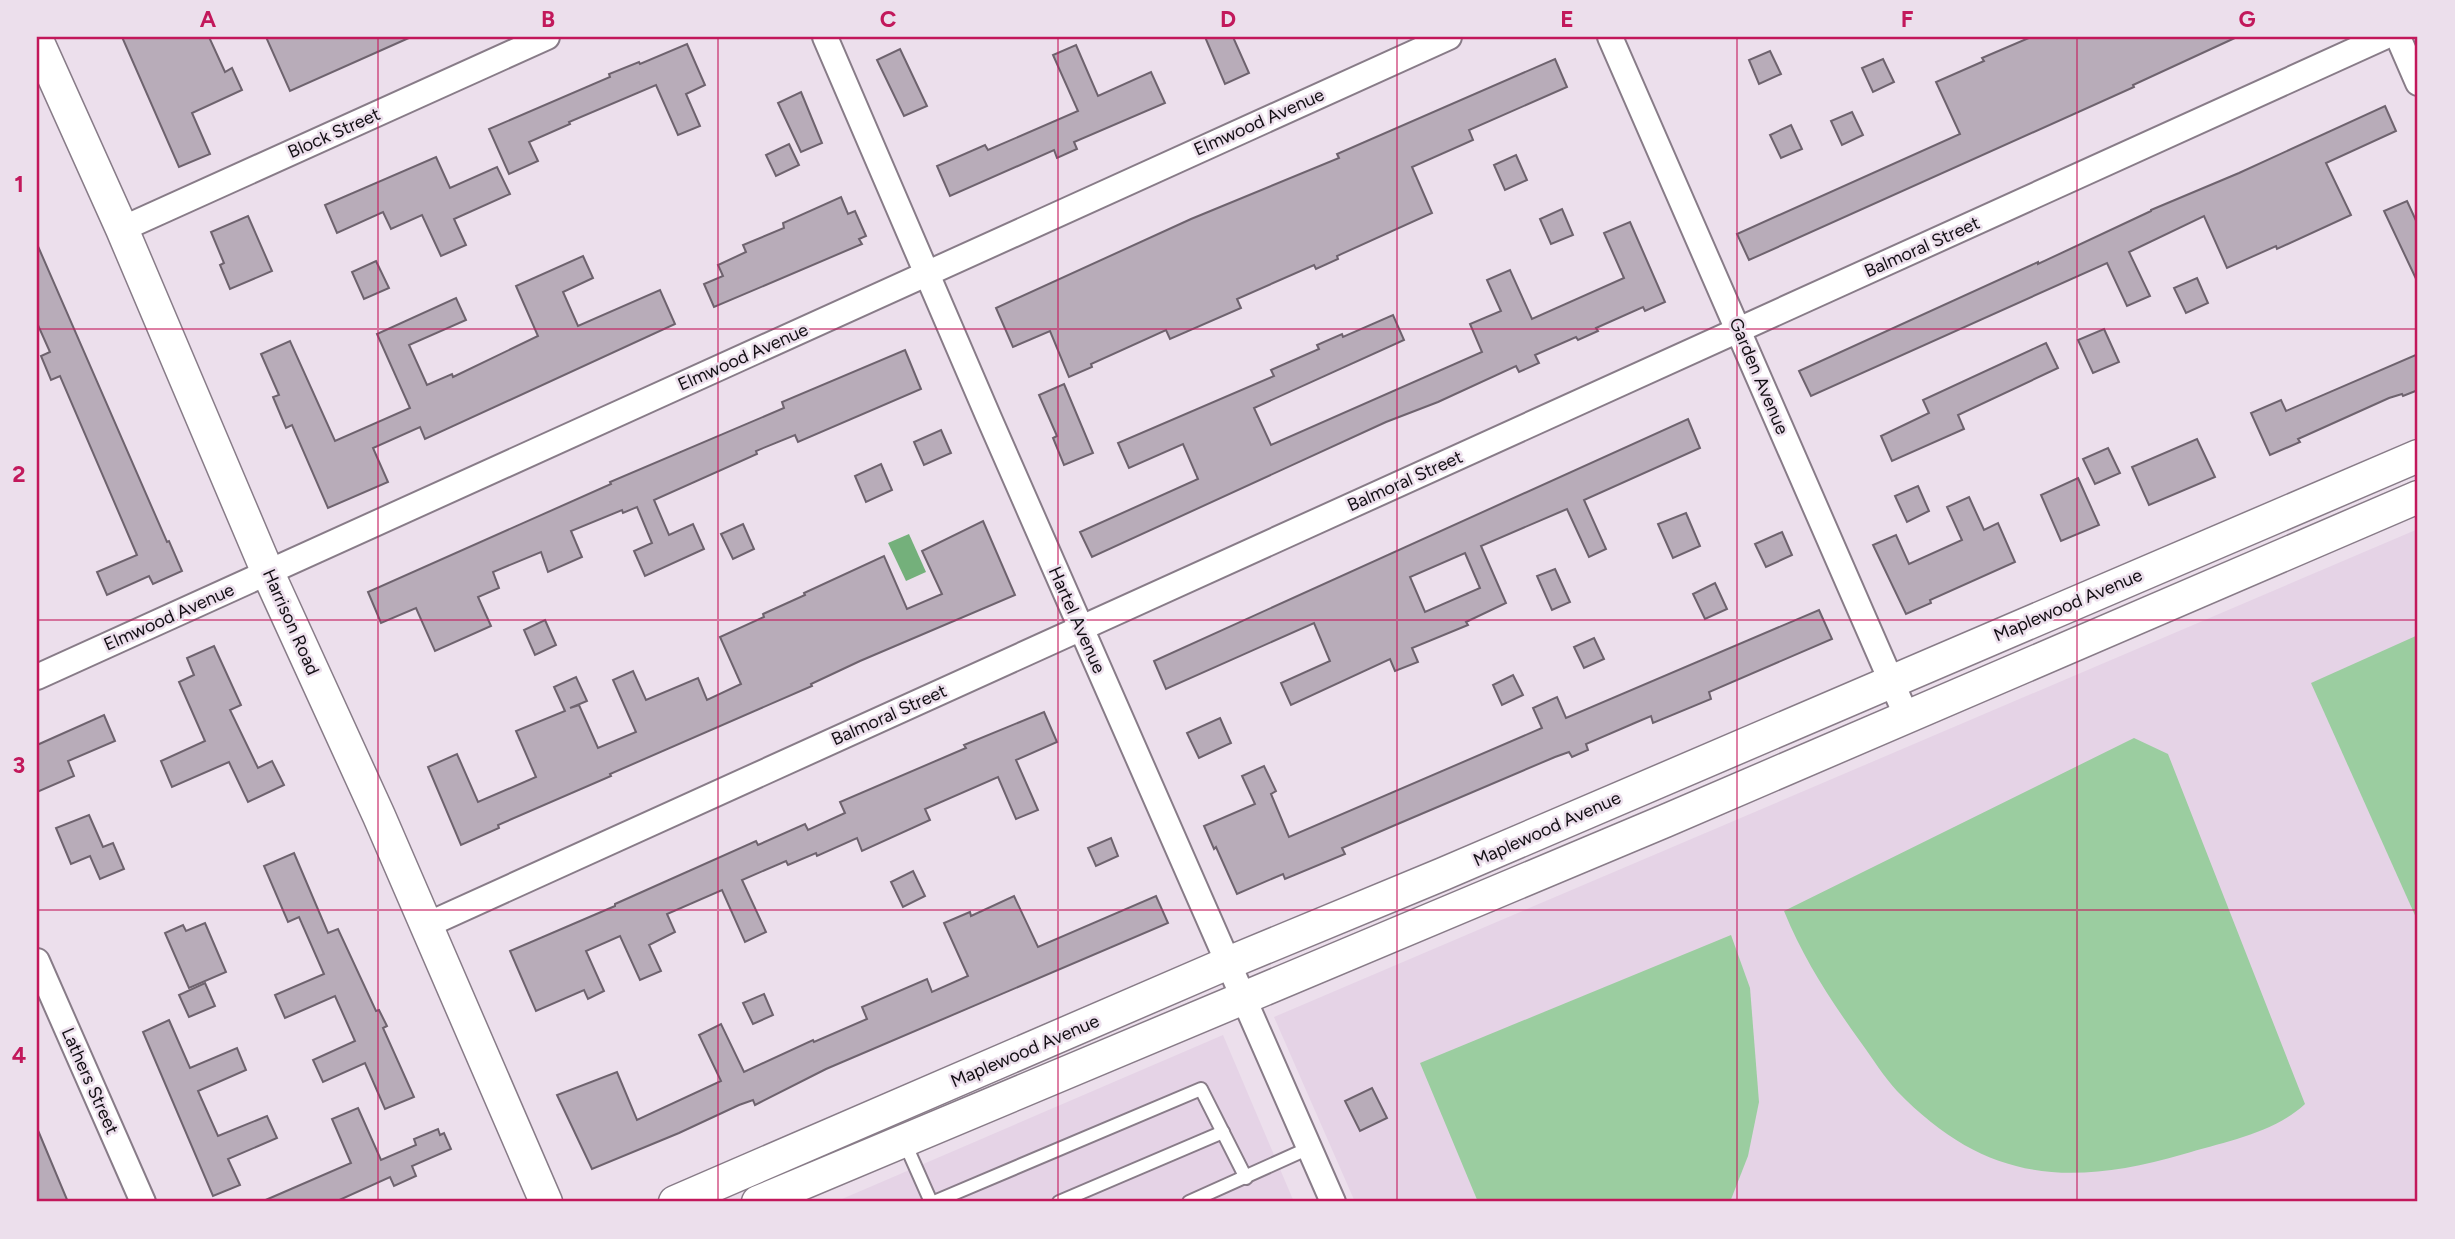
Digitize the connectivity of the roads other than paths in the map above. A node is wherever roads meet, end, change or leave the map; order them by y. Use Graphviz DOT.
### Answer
graph roads {
  1 [pos="547,37"];
  2 [pos="825,37"];
  3 [pos="1449,37"];
  4 [pos="1610,37"];
  5 [pos="2384,37"];
  6 [pos="2398,37"];
  7 [pos="37,40"];
  8 [pos="2418,83"];
  9 [pos="122,229"];
  10 [pos="926,273"];
  11 [pos="1739,330"];
  12 [pos="2418,456"];
  13 [pos="2418,497"];
  14 [pos="268,573"];
  15 [pos="2043,615"];
  16 [pos="1081,628"];
  17 [pos="2058,651"];
  18 [pos="37,677"];
  19 [pos="1891,681"];
  20 [pos="1906,715"];
  21 [pos="1650,783"];
  22 [pos="1665,821"];
  23 [pos="1443,874"];
  24 [pos="1457,907"];
  25 [pos="427,925"];
  26 [pos="37,961"];
  27 [pos="1228,963"];
  28 [pos="1244,999"];
  29 [pos="1223,1132"];
  30 [pos="903,1140"];
  31 [pos="1309,1148"];
  32 [pos="1246,1178"];
  33 [pos="143,1202"];
  34 [pos="546,1202"];
  35 [pos="675,1202"];
  36 [pos="758,1202"];
  37 [pos="933,1202"];
  38 [pos="1059,1202"];
  39 [pos="1189,1202"];
  40 [pos="1333,1202"];
  1 -- 9 [label="street, Block Street"];
  2 -- 10 [label="street, Hartel Avenue"];
  3 -- 10 [label="street, Elmwood Avenue"];
  4 -- 11 [label="street, Garden Avenue"];
  5 -- 11 [label="street, Balmoral Street"];
  6 -- 8 [label="street"];
  7 -- 9 [label="street, Harrison Road"];
  9 -- 14 [label="street, Harrison Road"];
  10 -- 14 [label="street, Elmwood Avenue"];
  10 -- 16 [label="street, Hartel Avenue"];
  11 -- 16 [label="street, Balmoral Street"];
  11 -- 19 [label="street, Garden Avenue"];
  12 -- 15 [label="street, Maplewood Avenue"];
  13 -- 17 [label="street, Maplewood Avenue"];
  14 -- 18 [label="street, Elmwood Avenue"];
  14 -- 25 [label="street, Harrison Road"];
  15 -- 17 [label="street"];
  15 -- 19 [label="street, Maplewood Avenue"];
  16 -- 25 [label="street, Balmoral Street"];
  16 -- 27 [label="street, Hartel Avenue"];
  17 -- 20 [label="street, Maplewood Avenue"];
  19 -- 20 [label="street, Garden Avenue"];
  19 -- 21 [label="street, Maplewood Avenue"];
  20 -- 22 [label="street, Maplewood Avenue"];
  21 -- 22 [label="street"];
  21 -- 23 [label="street, Maplewood Avenue"];
  22 -- 24 [label="street, Maplewood Avenue"];
  23 -- 24 [label="street"];
  23 -- 27 [label="street, Maplewood Avenue"];
  24 -- 28 [label="street, Maplewood Avenue"];
  25 -- 34 [label="street, Harrison Road"];
  26 -- 33 [label="street, Lathers Street"];
  27 -- 28 [label="street, Hartel Avenue"];
  27 -- 35 [label="street, Maplewood Avenue"];
  28 -- 30 [label="street, Maplewood Avenue"];
  28 -- 31 [label="street, Hartel Avenue"];
  29 -- 32 [label="lane"];
  29 -- 37 [label="lane"];
  29 -- 38 [label="lane"];
  30 -- 36 [label="street, Maplewood Avenue"];
  30 -- 37 [label="lane"];
  31 -- 32 [label="lane"];
  31 -- 40 [label="street, Hartel Avenue"];
  32 -- 39 [label="lane"];
}
